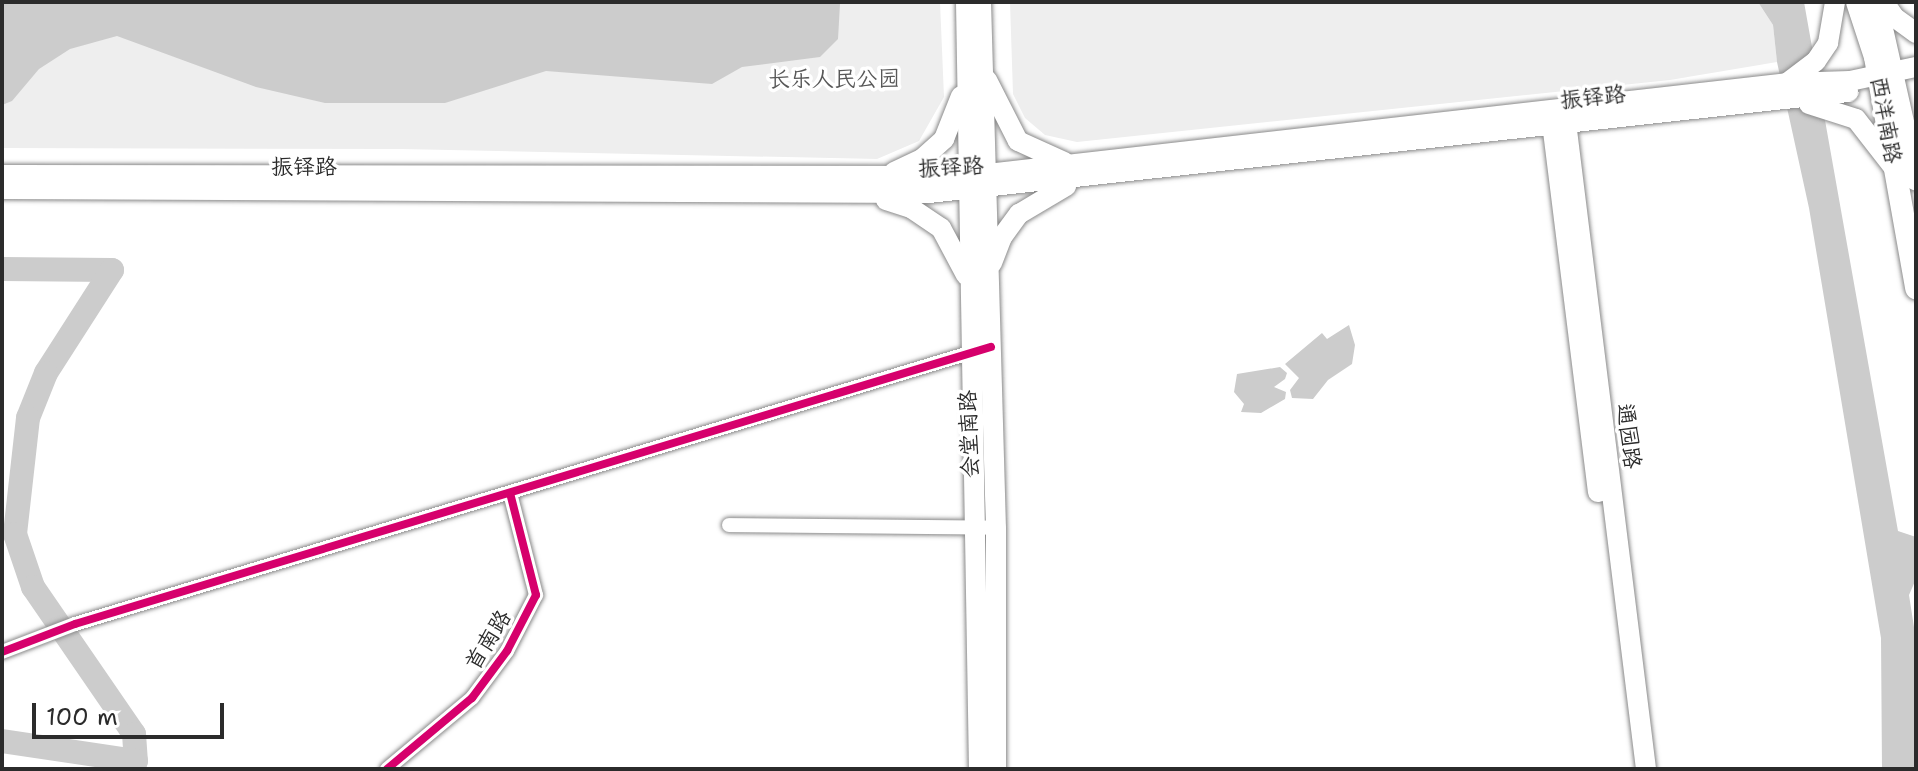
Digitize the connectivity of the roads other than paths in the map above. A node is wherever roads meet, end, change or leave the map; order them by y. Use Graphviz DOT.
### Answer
graph roads {
  1 [pos="966,2"];
  2 [pos="981,2"];
  3 [pos="1835,2"];
  4 [pos="1857,2"];
  5 [pos="1876,2"];
  6 [pos="1884,2"];
  7 [pos="1916,33"];
  8 [pos="974,63"];
  9 [pos="1916,67"];
  10 [pos="1893,81"];
  11 [pos="1788,92"];
  12 [pos="1559,118"];
  13 [pos="1916,135"];
  14 [pos="1908,170"];
  15 [pos="1084,172"];
  16 [pos="2,175"];
  17 [pos="977,183"];
  18 [pos="859,184"];
  19 [pos="2,189"];
  20 [pos="980,288"];
  21 [pos="1916,288"];
  22 [pos="982,349"];
  23 [pos="510,493"];
  24 [pos="729,525"];
  25 [pos="985,528"];
  26 [pos="2,652"];
  27 [pos="387,769"];
  28 [pos="979,769"];
  29 [pos="996,769"];
  30 [pos="1632,769"];
  31 [pos="1646,769"];
  1 -- 8 [label="main road, 会堂南路"];
  2 -- 8 [label="main road, 会堂南路"];
  3 -- 11 [label="main road"];
  4 -- 10 [label="main road, 西洋南路"];
  5 -- 10 [label="main road, 西洋南路"];
  6 -- 7 [label="main road"];
  8 -- 15 [label="main road"];
  8 -- 17 [label="main road, 会堂南路"];
  8 -- 18 [label="main road"];
  9 -- 10 [label="main road, 振铎路"];
  10 -- 11 [label="main road, 振铎路"];
  10 -- 14 [label="main road, 西洋南路"];
  11 -- 12 [label="main road, 振铎路"];
  11 -- 14 [label="main road"];
  12 -- 15 [label="main road, 振铎路"];
  12 -- 30 [label="main road, 通园路"];
  12 -- 31 [label="main road, 通园路"];
  13 -- 14 [label="main road"];
  14 -- 21 [label="main road, 西洋南路"];
  15 -- 17 [label="main road, 振铎路"];
  15 -- 20 [label="main road"];
  16 -- 18 [label="main road, 振铎路"];
  17 -- 18 [label="main road, 振铎路"];
  17 -- 20 [label="main road, 会堂南路"];
  18 -- 19 [label="main road, 振铎路"];
  18 -- 20 [label="main road"];
  20 -- 22 [label="main road, 会堂南路"];
  22 -- 23 [label="street"];
  22 -- 25 [label="main road, 会堂南路"];
  23 -- 26 [label="street"];
  23 -- 27 [label="street, 首南路"];
  24 -- 25 [label="street"];
  25 -- 28 [label="main road, 会堂南路"];
  25 -- 29 [label="main road, 会堂南路"];
}
